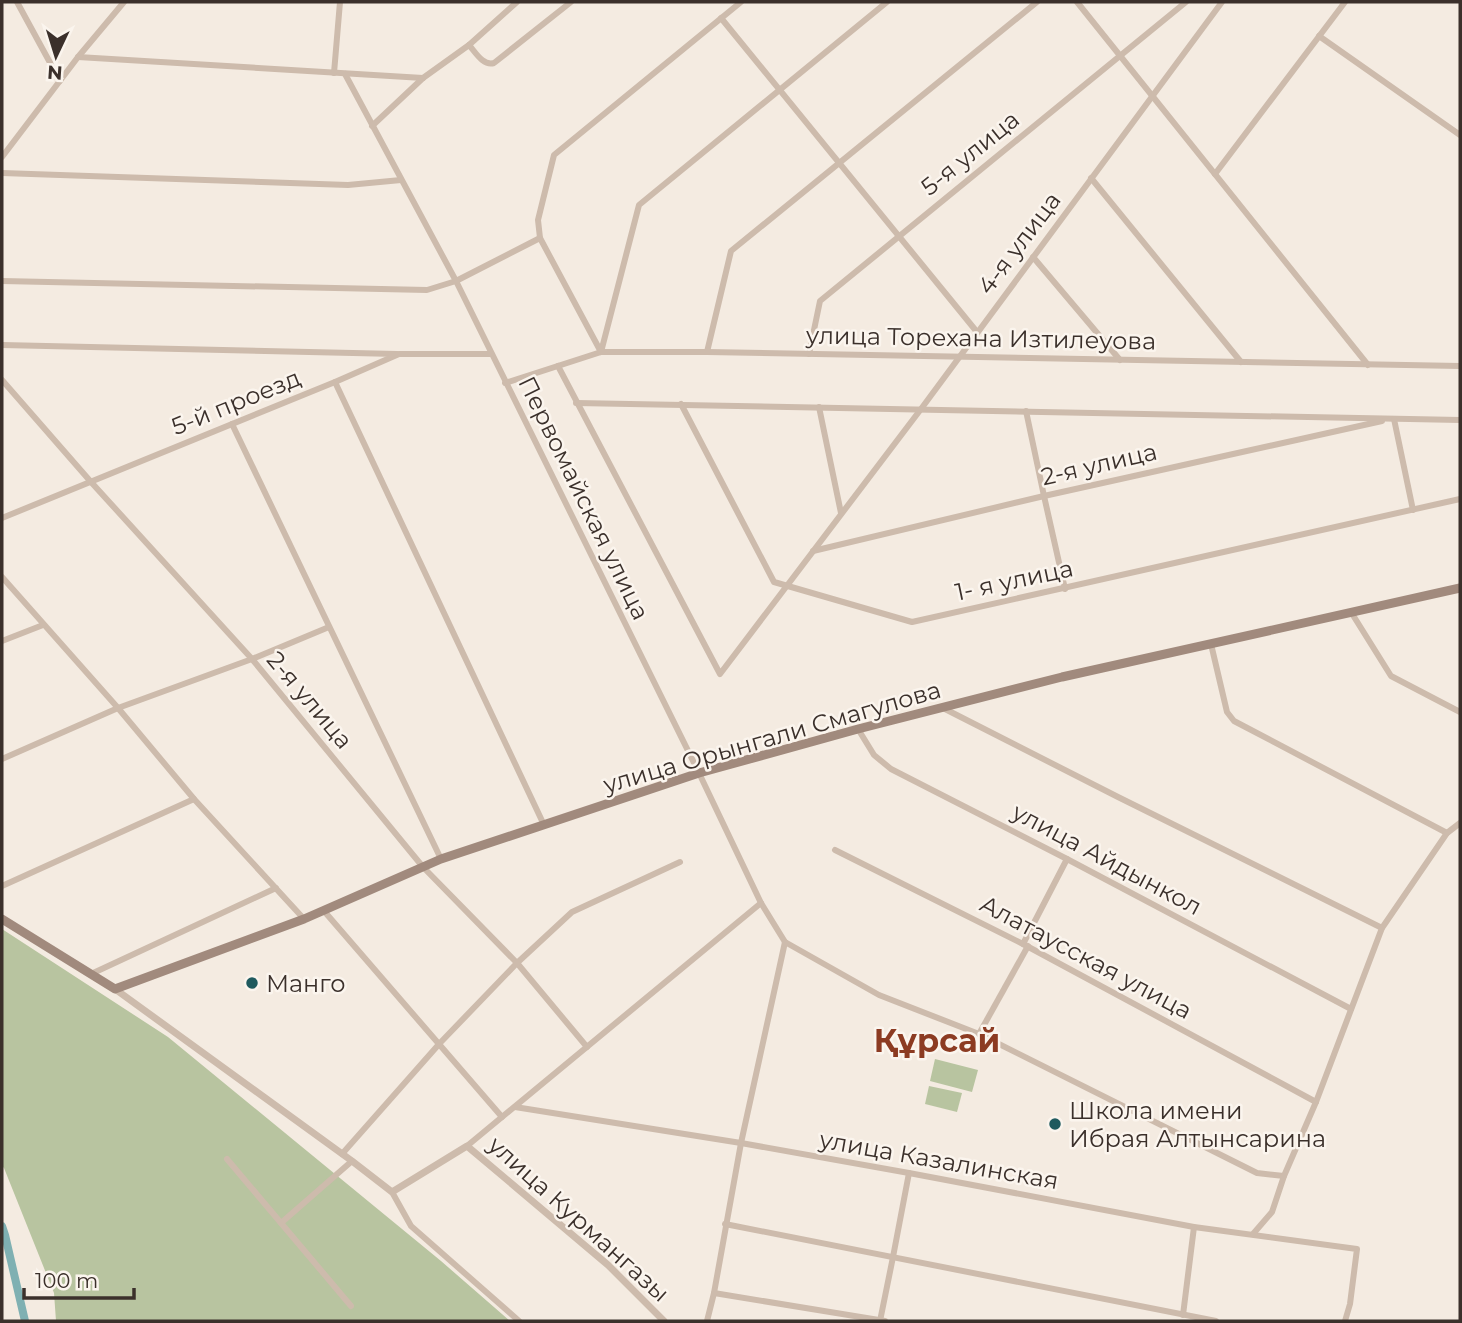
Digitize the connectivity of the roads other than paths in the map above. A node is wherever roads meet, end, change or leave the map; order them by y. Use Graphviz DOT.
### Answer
graph roads {
  1 [pos="17,2"];
  2 [pos="124,2"];
  3 [pos="340,2"];
  4 [pos="516,2"];
  5 [pos="571,2"];
  6 [pos="741,2"];
  7 [pos="887,2"];
  8 [pos="1037,2"];
  9 [pos="1077,2"];
  10 [pos="1186,2"];
  11 [pos="1222,2"];
  12 [pos="1345,2"];
  13 [pos="721,18"];
  14 [pos="1320,36"];
  15 [pos="469,46"];
  16 [pos="1120,56"];
  17 [pos="78,57"];
  18 [pos="334,73"];
  19 [pos="345,74"];
  20 [pos="424,78"];
  21 [pos="60,80"];
  22 [pos="779,90"];
  23 [pos="1153,96"];
  24 [pos="372,125"];
  25 [pos="1460,135"];
  26 [pos="2,158"];
  27 [pos="839,163"];
  28 [pos="2,173"];
  29 [pos="1215,174"];
  30 [pos="1091,178"];
  31 [pos="401,180"];
  32 [pos="898,237"];
  33 [pos="540,238"];
  34 [pos="1033,257"];
  35 [pos="2,281"];
  36 [pos="456,281"];
  37 [pos="976,332"];
  38 [pos="2,345"];
  39 [pos="601,352"];
  40 [pos="707,352"];
  41 [pos="399,354"];
  42 [pos="491,354"];
  43 [pos="809,354"];
  44 [pos="958,357"];
  45 [pos="1121,360"];
  46 [pos="1241,362"];
  47 [pos="1368,365"];
  48 [pos="558,366"];
  49 [pos="1460,366"];
  50 [pos="2,380"];
  51 [pos="335,382"];
  52 [pos="505,383"];
  53 [pos="576,403"];
  54 [pos="681,404"];
  55 [pos="819,407"];
  56 [pos="921,409"];
  57 [pos="1026,411"];
  58 [pos="1394,419"];
  59 [pos="1460,420"];
  60 [pos="232,424"];
  61 [pos="91,482"];
  62 [pos="1044,496"];
  63 [pos="1460,499"];
  64 [pos="1413,510"];
  65 [pos="841,513"];
  66 [pos="2,518"];
  67 [pos="813,551"];
  68 [pos="2,577"];
  69 [pos="786,585"];
  70 [pos="1460,588"];
  71 [pos="1065,589"];
  72 [pos="1351,612"];
  73 [pos="43,625"];
  74 [pos="329,627"];
  75 [pos="2,642"];
  76 [pos="1211,644"];
  77 [pos="252,659"];
  78 [pos="118,708"];
  79 [pos="943,708"];
  80 [pos="1460,712"];
  81 [pos="859,729"];
  82 [pos="2,759"];
  83 [pos="699,773"];
  84 [pos="194,799"];
  85 [pos="1460,823"];
  86 [pos="544,825"];
  87 [pos="1447,834"];
  88 [pos="835,850"];
  89 [pos="441,859"];
  90 [pos="1067,859"];
  91 [pos="680,862"];
  92 [pos="423,867"];
  93 [pos="2,886"];
  94 [pos="276,888"];
  95 [pos="761,903"];
  96 [pos="324,911"];
  97 [pos="2,919"];
  98 [pos="304,919"];
  99 [pos="1382,928"];
  100 [pos="785,942"];
  101 [pos="1025,945"];
  102 [pos="517,963"];
  103 [pos="92,974"];
  104 [pos="115,989"];
  105 [pos="1351,1009"];
  106 [pos="979,1034"];
  107 [pos="440,1043"];
  108 [pos="587,1047"];
  109 [pos="1316,1102"];
  110 [pos="514,1107"];
  111 [pos="502,1117"];
  112 [pos="740,1143"];
  113 [pos="467,1146"];
  114 [pos="342,1154"];
  115 [pos="227,1159"];
  116 [pos="352,1161"];
  117 [pos="909,1173"];
  118 [pos="1284,1176"];
  119 [pos="392,1192"];
  120 [pos="281,1223"];
  121 [pos="726,1224"];
  122 [pos="1194,1227"];
  123 [pos="1253,1234"];
  124 [pos="894,1257"];
  125 [pos="714,1293"];
  126 [pos="351,1306"];
  127 [pos="1182,1315"];
  128 [pos="1198,1320"];
  129 [pos="519,1321"];
  130 [pos="664,1321"];
  131 [pos="707,1321"];
  132 [pos="882,1321"];
  133 [pos="1216,1321"];
  134 [pos="1345,1321"];
  1 -- 21 [label="street"];
  2 -- 17 [label="street"];
  3 -- 18 [label="street"];
  4 -- 15 [label="street"];
  5 -- 15 [label="street"];
  6 -- 13 [label="street"];
  7 -- 22 [label="street"];
  8 -- 27 [label="street"];
  9 -- 16 [label="street"];
  10 -- 16 [label="street, 5-я улица"];
  11 -- 23 [label="street, 4-я улица"];
  12 -- 14 [label="street"];
  13 -- 22 [label="street"];
  13 -- 33 [label="street"];
  14 -- 25 [label="street"];
  14 -- 29 [label="street"];
  15 -- 20 [label="street"];
  16 -- 23 [label="street"];
  16 -- 32 [label="street, 5-я улица"];
  17 -- 18 [label="street"];
  17 -- 21 [label="street"];
  18 -- 19 [label="street"];
  19 -- 20 [label="street"];
  19 -- 24 [label="street, Первомайская улица"];
  20 -- 24 [label="street"];
  21 -- 26 [label="street"];
  22 -- 27 [label="street"];
  22 -- 39 [label="street"];
  23 -- 29 [label="street"];
  23 -- 30 [label="street, 4-я улица"];
  24 -- 31 [label="street, Первомайская улица"];
  27 -- 32 [label="street"];
  27 -- 40 [label="street"];
  28 -- 31 [label="street"];
  29 -- 47 [label="street"];
  30 -- 34 [label="street, 4-я улица"];
  30 -- 46 [label="street"];
  31 -- 36 [label="street, Первомайская улица"];
  32 -- 37 [label="street"];
  32 -- 43 [label="street, 5-я улица"];
  33 -- 36 [label="street"];
  33 -- 39 [label="street"];
  34 -- 37 [label="street, 4-я улица"];
  34 -- 45 [label="street"];
  35 -- 36 [label="street"];
  36 -- 42 [label="street, Первомайская улица"];
  37 -- 44 [label="street, 4-я улица"];
  38 -- 41 [label="street"];
  39 -- 40 [label="street, улица Торехана Изтилеуова"];
  39 -- 48 [label="street, улица Торехана Изтилеуова"];
  40 -- 43 [label="street, улица Торехана Изтилеуова"];
  41 -- 42 [label="street, 5-й проезд"];
  41 -- 51 [label="street, 5-й проезд"];
  42 -- 52 [label="street, Первомайская улица"];
  43 -- 44 [label="street, улица Торехана Изтилеуова"];
  44 -- 45 [label="street, улица Торехана Изтилеуова"];
  44 -- 56 [label="street, 4-я улица"];
  45 -- 46 [label="street, улица Торехана Изтилеуова"];
  46 -- 47 [label="street, улица Торехана Изтилеуова"];
  47 -- 49 [label="street, улица Торехана Изтилеуова"];
  48 -- 52 [label="street, улица Торехана Изтилеуова"];
  48 -- 53 [label="street"];
  50 -- 61 [label="street, 2-я улица"];
  51 -- 60 [label="street, 5-й проезд"];
  51 -- 86 [label="street"];
  52 -- 83 [label="street, Первомайская улица"];
  53 -- 54 [label="street"];
  53 -- 69 [label="street, 4-я улица"];
  54 -- 55 [label="street"];
  54 -- 69 [label="street, 1- я улица"];
  55 -- 56 [label="street"];
  55 -- 65 [label="street"];
  56 -- 57 [label="street"];
  56 -- 65 [label="street, 4-я улица"];
  57 -- 58 [label="street"];
  57 -- 62 [label="street"];
  58 -- 59 [label="street"];
  58 -- 62 [label="street, 2-я улица"];
  58 -- 64 [label="street"];
  60 -- 61 [label="street, 5-й проезд"];
  60 -- 74 [label="street"];
  61 -- 66 [label="street, 5-й проезд"];
  61 -- 77 [label="street, 2-я улица"];
  62 -- 67 [label="street, 2-я улица"];
  62 -- 71 [label="street"];
  63 -- 64 [label="street, 1- я улица"];
  64 -- 71 [label="street, 1- я улица"];
  65 -- 67 [label="street, 4-я улица"];
  67 -- 69 [label="street, 4-я улица"];
  68 -- 73 [label="street"];
  69 -- 71 [label="street, 1- я улица"];
  70 -- 72 [label="main road, улица Орынгали Смагулова"];
  72 -- 76 [label="main road, улица Орынгали Смагулова"];
  72 -- 80 [label="street"];
  73 -- 75 [label="street"];
  73 -- 78 [label="street"];
  74 -- 77 [label="street"];
  74 -- 89 [label="street"];
  76 -- 79 [label="main road, улица Орынгали Смагулова"];
  76 -- 87 [label="street"];
  77 -- 78 [label="street"];
  77 -- 92 [label="street, 2-я улица"];
  78 -- 82 [label="street"];
  78 -- 84 [label="street"];
  79 -- 81 [label="main road, улица Орынгали Смагулова"];
  79 -- 99 [label="street"];
  81 -- 83 [label="main road, улица Орынгали Смагулова"];
  81 -- 90 [label="street, улица Айдынкол"];
  83 -- 86 [label="main road, улица Орынгали Смагулова"];
  83 -- 95 [label="street, Первомайская улица"];
  84 -- 93 [label="street"];
  84 -- 94 [label="street"];
  85 -- 87 [label="street"];
  86 -- 89 [label="main road, улица Орынгали Смагулова"];
  87 -- 99 [label="street"];
  88 -- 101 [label="street, Алатаусская улица"];
  89 -- 92 [label="main road, улица Орынгали Смагулова"];
  90 -- 101 [label="street"];
  90 -- 105 [label="street, улица Айдынкол"];
  91 -- 102 [label="street"];
  92 -- 96 [label="main road, улица Орынгали Смагулова"];
  92 -- 102 [label="street, 2-я улица"];
  94 -- 98 [label="street"];
  94 -- 103 [label="street"];
  95 -- 100 [label="street, Первомайская улица"];
  95 -- 108 [label="street"];
  96 -- 98 [label="main road, улица Орынгали Смагулова"];
  96 -- 107 [label="street"];
  97 -- 103 [label="main road"];
  98 -- 104 [label="main road, улица Орынгали Смагулова"];
  99 -- 105 [label="street"];
  100 -- 106 [label="street"];
  100 -- 112 [label="street"];
  101 -- 106 [label="street"];
  101 -- 109 [label="street, Алатаусская улица"];
  102 -- 107 [label="street"];
  102 -- 108 [label="street, 2-я улица"];
  103 -- 104 [label="main road"];
  104 -- 114 [label="street"];
  105 -- 109 [label="street"];
  106 -- 118 [label="street"];
  107 -- 111 [label="street"];
  107 -- 114 [label="street"];
  108 -- 110 [label="street"];
  109 -- 118 [label="street"];
  110 -- 111 [label="street"];
  110 -- 112 [label="street, улица Казалинская"];
  111 -- 113 [label="street"];
  112 -- 117 [label="street, улица Казалинская"];
  112 -- 121 [label="street"];
  113 -- 119 [label="street"];
  113 -- 130 [label="street, улица Курмангазы"];
  114 -- 116 [label="street"];
  115 -- 120 [label="street"];
  116 -- 119 [label="street"];
  116 -- 120 [label="street"];
  117 -- 122 [label="street, улица Казалинская"];
  117 -- 124 [label="street"];
  118 -- 123 [label="street"];
  119 -- 129 [label="street"];
  120 -- 126 [label="street"];
  121 -- 124 [label="street"];
  121 -- 125 [label="street"];
  122 -- 123 [label="street, улица Казалинская"];
  122 -- 127 [label="street"];
  123 -- 134 [label="street, улица Казалинская"];
  124 -- 127 [label="street"];
  124 -- 132 [label="street"];
  125 -- 131 [label="street"];
  125 -- 132 [label="street"];
  127 -- 128 [label="street"];
  128 -- 133 [label="street"];
}
